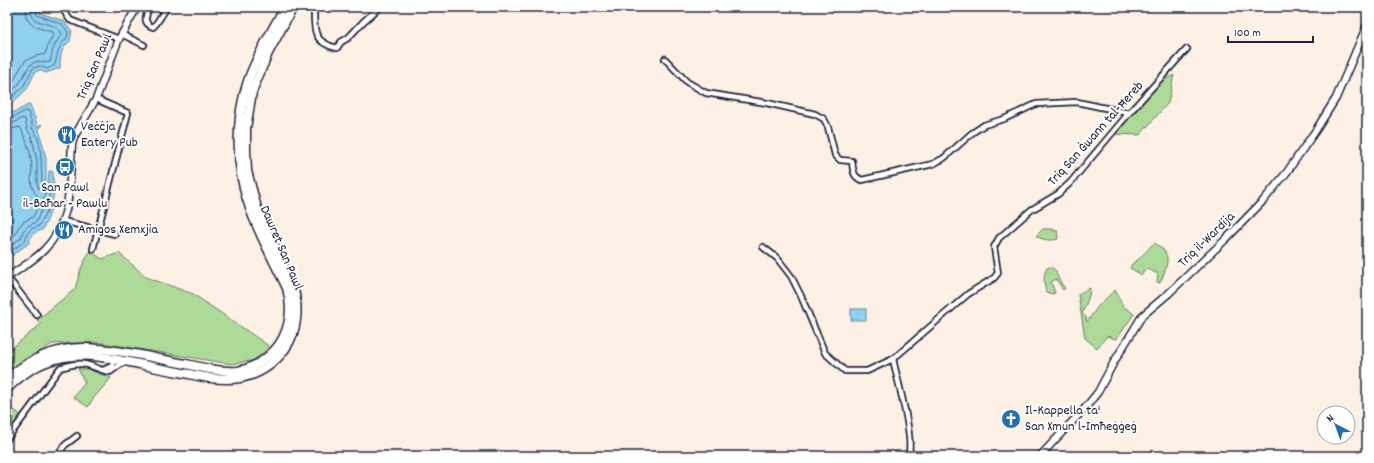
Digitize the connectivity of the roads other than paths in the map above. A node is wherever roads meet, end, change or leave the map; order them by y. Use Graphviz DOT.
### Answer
graph roads {
  1 [pos="148,7"];
  2 [pos="167,7"];
  3 [pos="285,7"];
  4 [pos="293,7"];
  5 [pos="314,7"];
  6 [pos="380,7"];
  7 [pos="135,8"];
  8 [pos="64,9"];
  9 [pos="1367,25"];
  10 [pos="120,37"];
  11 [pos="144,45"];
  12 [pos="1187,49"];
  13 [pos="664,59"];
  14 [pos="96,99"];
  15 [pos="1130,113"];
  16 [pos="63,221"];
  17 [pos="98,230"];
  18 [pos="115,234"];
  19 [pos="763,247"];
  20 [pos="93,249"];
  21 [pos="7,278"];
  22 [pos="37,315"];
  23 [pos="103,349"];
  24 [pos="110,358"];
  25 [pos="893,359"];
  26 [pos="125,361"];
  27 [pos="102,371"];
  28 [pos="7,379"];
  29 [pos="7,389"];
  30 [pos="77,436"];
  31 [pos="7,439"];
  32 [pos="57,456"];
  33 [pos="908,456"];
  34 [pos="1040,456"];
  1 -- 2 [label="street"];
  3 -- 23 [label="highway, Dawret San Pawl"];
  4 -- 26 [label="highway, Dawret San Pawl"];
  5 -- 6 [label="street"];
  7 -- 10 [label="street, Triq San Pawl"];
  8 -- 10 [label="street"];
  9 -- 34 [label="street, Triq il-Wardija"];
  10 -- 11 [label="street"];
  10 -- 14 [label="street, Triq San Pawl"];
  12 -- 15 [label="street, Triq San Ġwann tal-Ħereb"];
  13 -- 15 [label="street"];
  14 -- 16 [label="street, Triq San Pawl"];
  14 -- 17 [label="street"];
  15 -- 25 [label="street, Triq San Ġwann tal-Ħereb"];
  16 -- 17 [label="street"];
  16 -- 21 [label="street, Triq San Pawl"];
  17 -- 18 [label="street"];
  17 -- 20 [label="street"];
  19 -- 25 [label="street, Triq San Ġwann tal-Ħereb"];
  21 -- 22 [label="street"];
  23 -- 26 [label="street, Dawret San Pawl"];
  23 -- 28 [label="highway, Dawret San Pawl"];
  24 -- 26 [label="highway, Dawret San Pawl"];
  24 -- 27 [label="street"];
  24 -- 29 [label="highway, Dawret San Pawl"];
  25 -- 33 [label="street"];
  26 -- 27 [label="street"];
  27 -- 31 [label="street"];
  30 -- 32 [label="street"];
}
